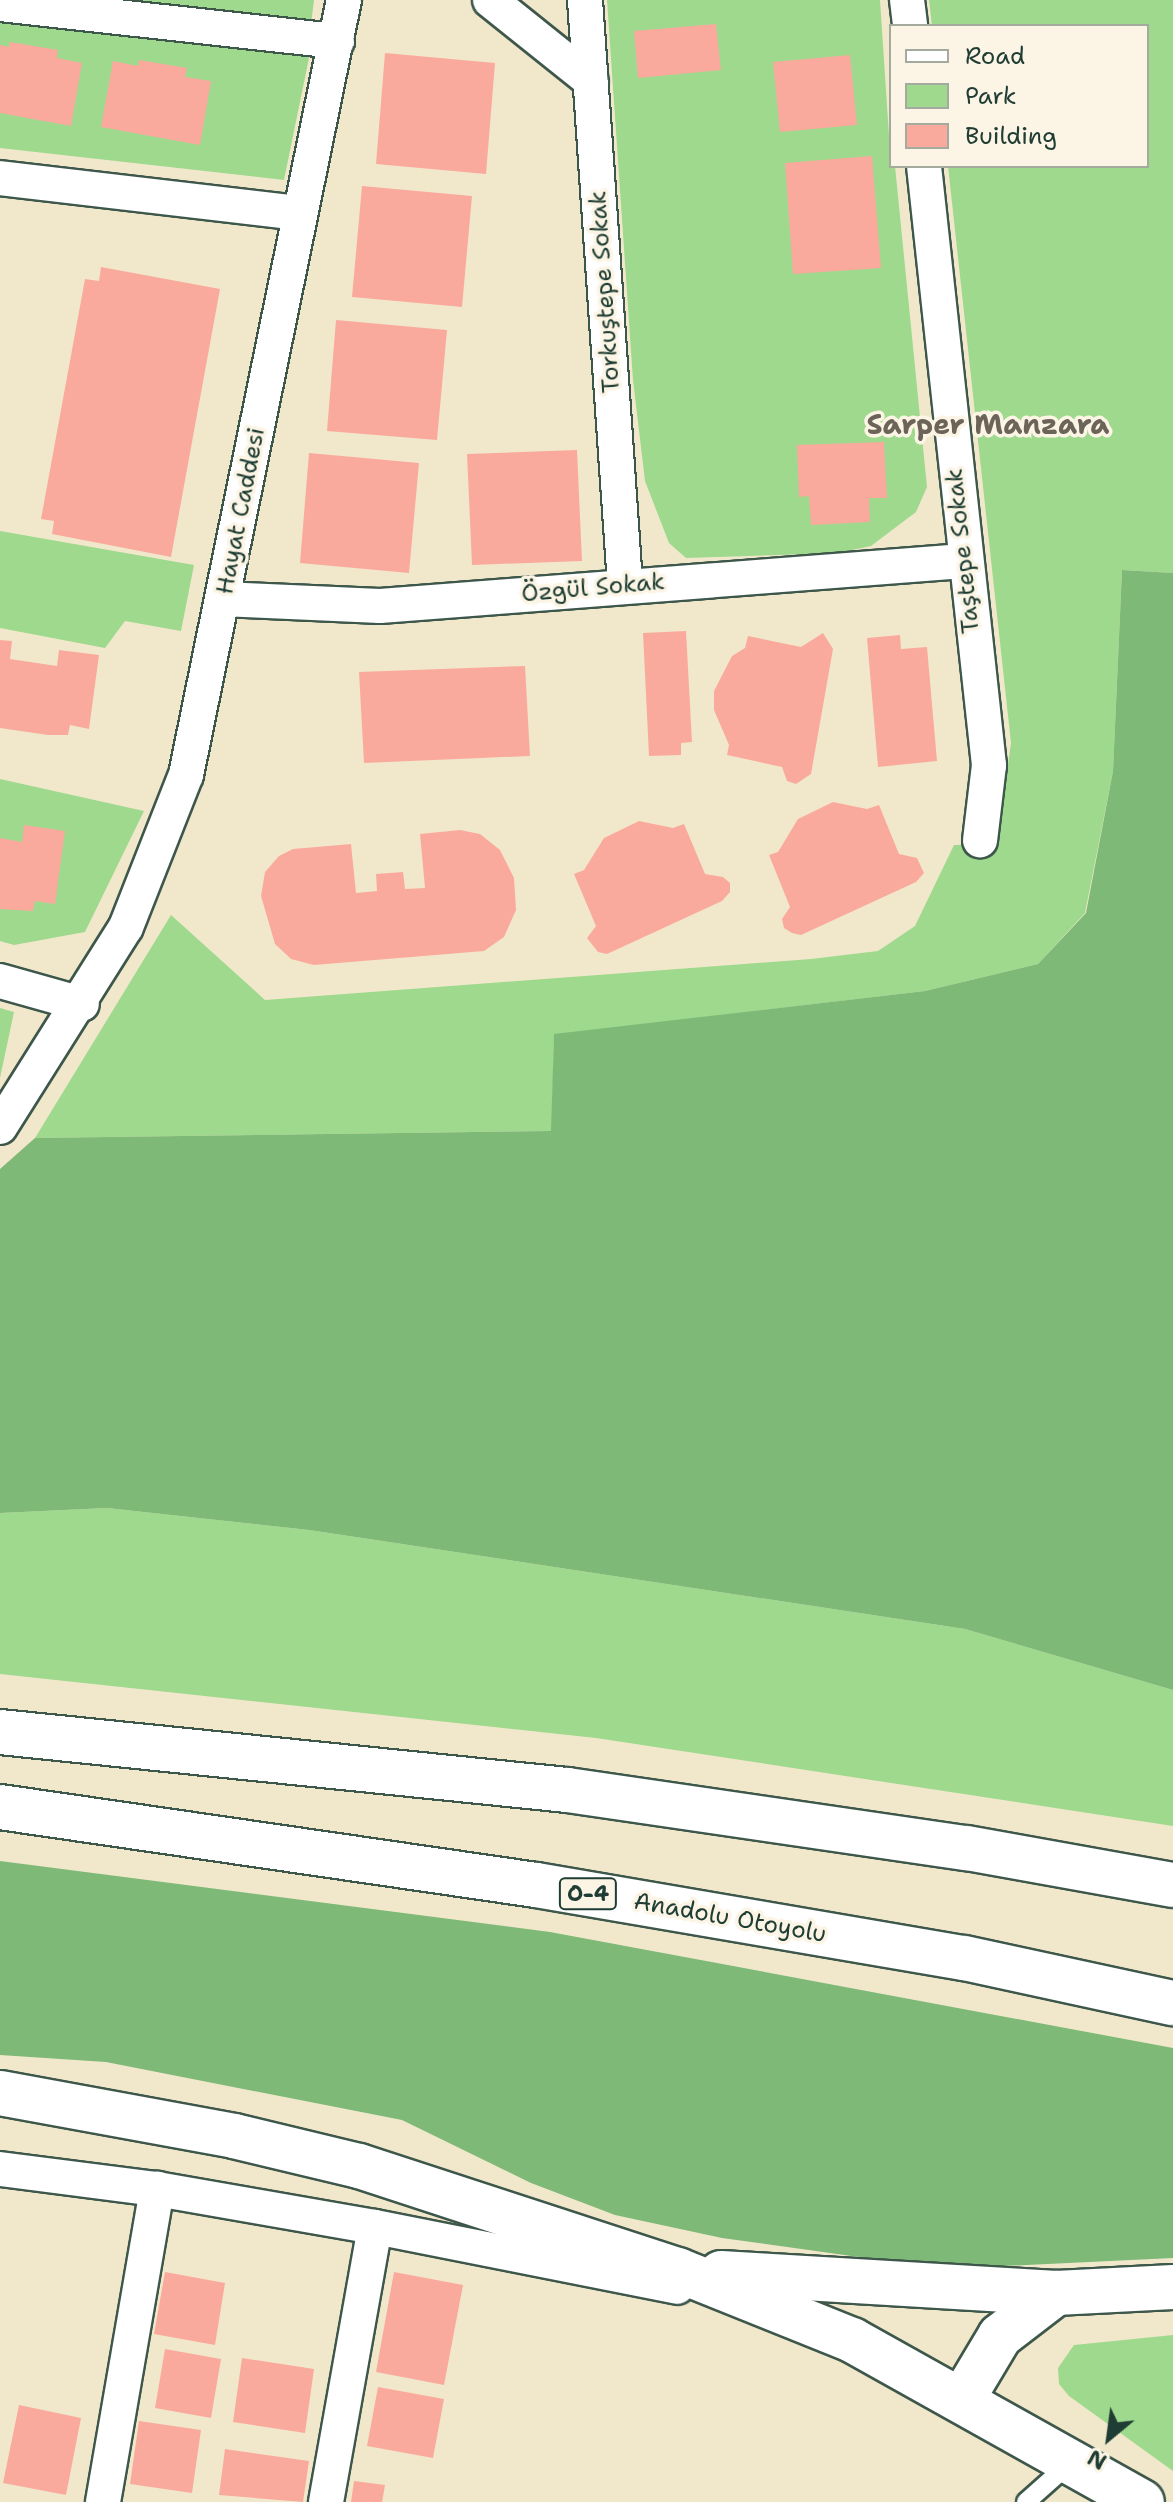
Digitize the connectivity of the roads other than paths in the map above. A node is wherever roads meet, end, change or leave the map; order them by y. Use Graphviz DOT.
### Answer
graph roads {
  1 [pos="344,0"];
  2 [pos="490,0"];
  3 [pos="585,0"];
  4 [pos="907,0"];
  5 [pos="0,4"];
  6 [pos="910,24"];
  7 [pos="337,41"];
  8 [pos="591,81"];
  9 [pos="924,168"];
  10 [pos="0,178"];
  11 [pos="300,213"];
  12 [pos="963,561"];
  13 [pos="625,584"];
  14 [pos="222,599"];
  15 [pos="980,840"];
  16 [pos="0,981"];
  17 [pos="82,1004"];
  18 [pos="0,1127"];
  19 [pos="0,1732"];
  20 [pos="0,1807"];
  21 [pos="1173,1885"];
  22 [pos="1173,2003"];
  23 [pos="0,2093"];
  24 [pos="0,2169"];
  25 [pos="157,2189"];
  26 [pos="375,2227"];
  27 [pos="678,2270"];
  28 [pos="1173,2287"];
  29 [pos="1056,2293"];
  30 [pos="769,2305"];
  31 [pos="963,2398"];
  32 [pos="1073,2460"];
  33 [pos="103,2502"];
  34 [pos="326,2502"];
  35 [pos="1026,2502"];
  36 [pos="1142,2502"];
  1 -- 7 [label="street, Hayat Caddesi"];
  2 -- 8 [label="street"];
  3 -- 8 [label="street, Torkuştepe Sokak"];
  4 -- 6 [label="street"];
  5 -- 7 [label="street"];
  7 -- 11 [label="street, Hayat Caddesi"];
  8 -- 13 [label="street, Torkuştepe Sokak"];
  9 -- 12 [label="street, Taştepe Sokak"];
  10 -- 11 [label="street"];
  11 -- 14 [label="street, Hayat Caddesi"];
  12 -- 13 [label="street, Özgül Sokak"];
  12 -- 15 [label="street, Taştepe Sokak"];
  13 -- 14 [label="street, Özgül Sokak"];
  14 -- 17 [label="street, Hayat Caddesi"];
  16 -- 17 [label="street"];
  17 -- 18 [label="street, Hayat Caddesi"];
  19 -- 21 [label="main road"];
  20 -- 22 [label="main road, Anadolu Otoyolu / O-4"];
  23 -- 27 [label="main road"];
  24 -- 25 [label="street"];
  25 -- 26 [label="street"];
  25 -- 33 [label="street"];
  26 -- 30 [label="street"];
  26 -- 34 [label="street"];
  27 -- 29 [label="main road"];
  27 -- 30 [label="main road"];
  28 -- 29 [label="main road"];
  29 -- 31 [label="main road"];
  30 -- 31 [label="main road"];
  31 -- 32 [label="main road"];
  32 -- 35 [label="lane"];
  32 -- 36 [label="main road"];
}
